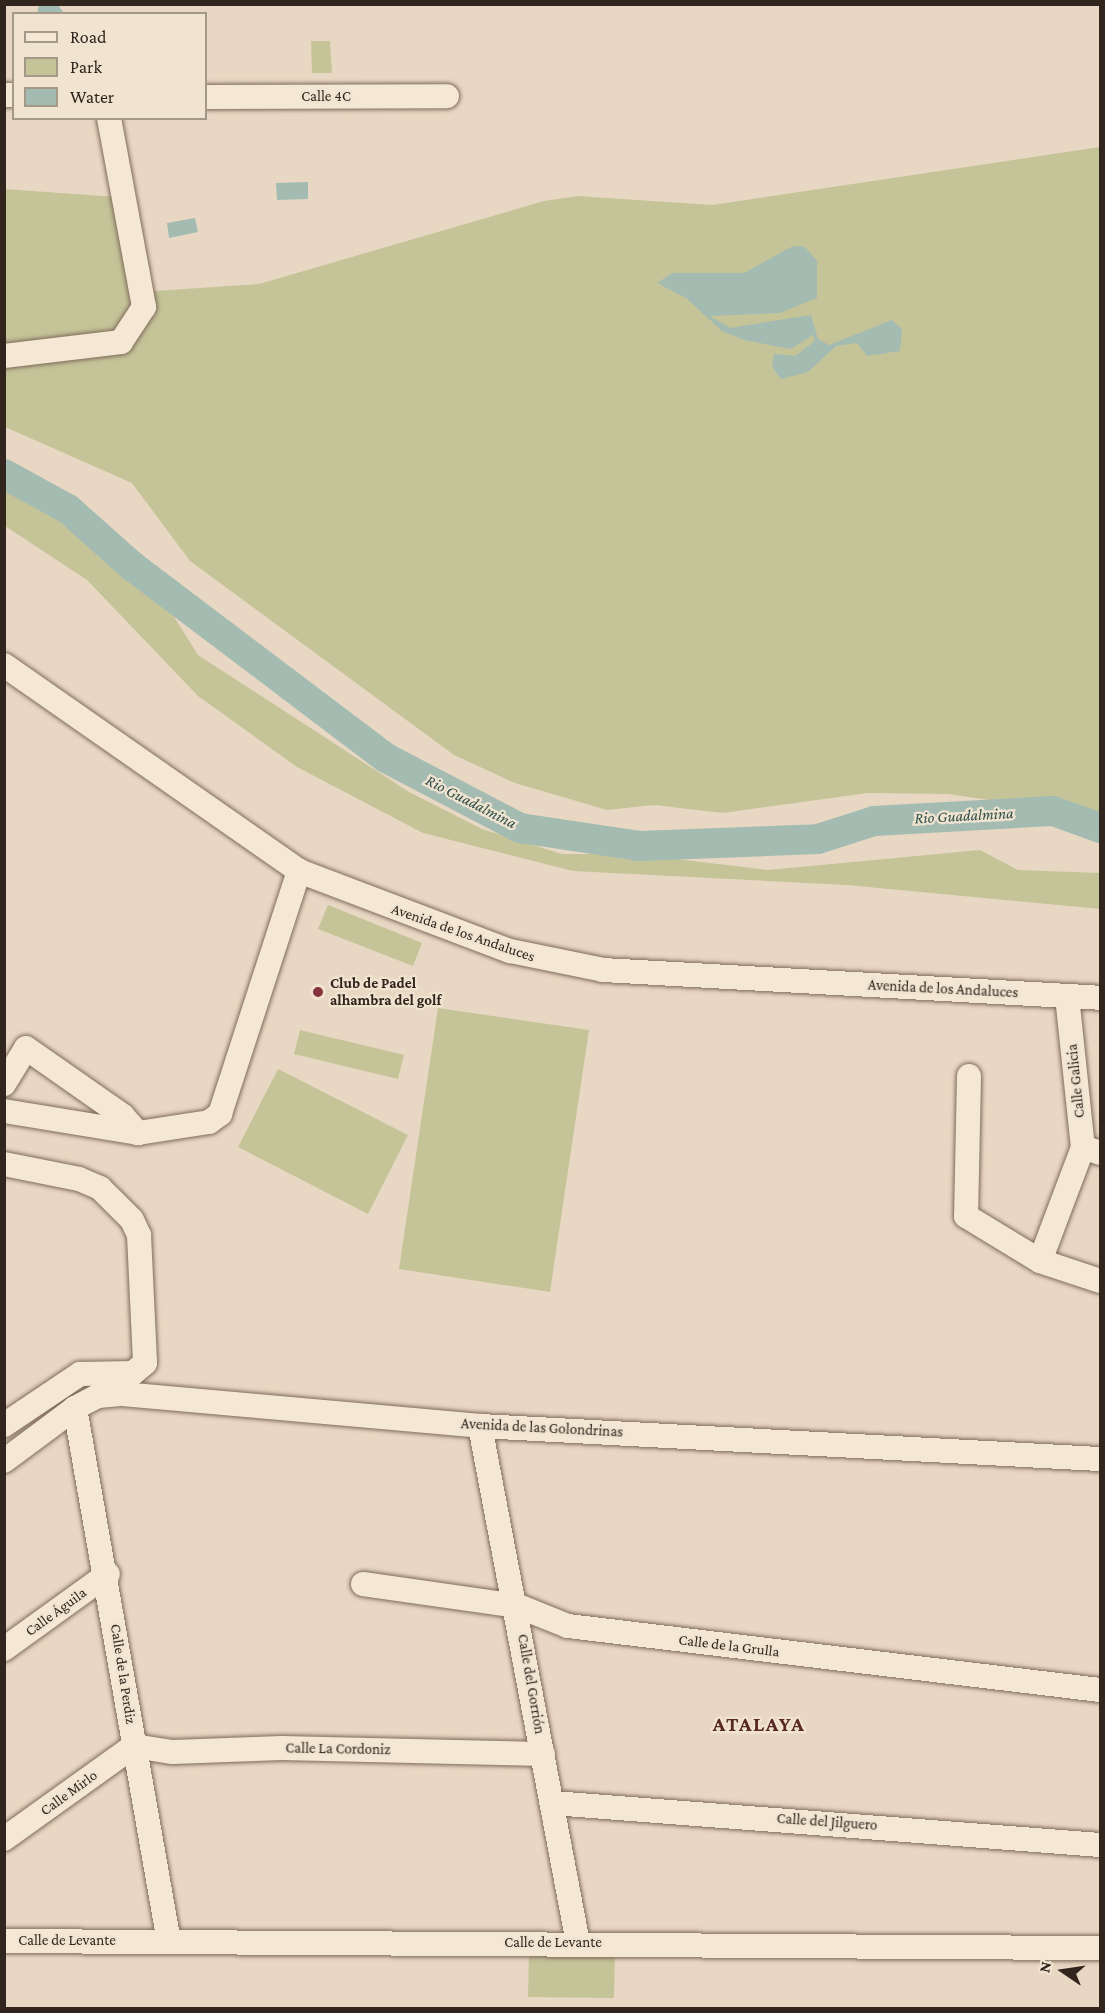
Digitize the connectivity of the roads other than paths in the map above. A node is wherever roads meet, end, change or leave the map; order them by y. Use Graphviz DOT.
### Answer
graph roads {
  1 [pos="447,96"];
  2 [pos="207,97"];
  3 [pos="109,120"];
  4 [pos="4,356"];
  5 [pos="4,665"];
  6 [pos="299,871"];
  7 [pos="1067,996"];
  8 [pos="1101,998"];
  9 [pos="969,1076"];
  10 [pos="4,1084"];
  11 [pos="4,1111"];
  12 [pos="138,1133"];
  13 [pos="1092,1150"];
  14 [pos="4,1164"];
  15 [pos="1040,1261"];
  16 [pos="1101,1281"];
  17 [pos="75,1408"];
  18 [pos="4,1425"];
  19 [pos="480,1426"];
  20 [pos="1101,1459"];
  21 [pos="4,1461"];
  22 [pos="108,1574"];
  23 [pos="363,1584"];
  24 [pos="518,1606"];
  25 [pos="4,1649"];
  26 [pos="1101,1690"];
  27 [pos="134,1746"];
  28 [pos="543,1754"];
  29 [pos="554,1803"];
  30 [pos="4,1839"];
  31 [pos="1101,1845"];
  32 [pos="4,1941"];
  33 [pos="169,1942"];
  34 [pos="578,1943"];
  35 [pos="1101,1948"];
  1 -- 2 [label="street, Calle 4C"];
  3 -- 4 [label="street"];
  5 -- 6 [label="street, Avenida de los Andaluces"];
  6 -- 7 [label="street, Avenida de los Andaluces"];
  6 -- 12 [label="street"];
  7 -- 8 [label="street, Avenida de los Andaluces"];
  7 -- 13 [label="street, Calle Galicia"];
  9 -- 15 [label="street"];
  10 -- 12 [label="street"];
  11 -- 12 [label="street"];
  13 -- 15 [label="street"];
  14 -- 18 [label="street"];
  15 -- 16 [label="street"];
  17 -- 19 [label="street, Avenida de las Golondrinas"];
  17 -- 21 [label="street, Avenida de las Golondrinas"];
  17 -- 22 [label="street, Calle de la Perdiz"];
  19 -- 20 [label="street, Avenida de las Golondrinas"];
  19 -- 24 [label="street, Calle del Gorrión"];
  22 -- 25 [label="street, Calle Águila"];
  22 -- 27 [label="street, Calle de la Perdiz"];
  23 -- 24 [label="street, Calle de la Grulla"];
  24 -- 26 [label="street, Calle de la Grulla"];
  24 -- 28 [label="street, Calle del Gorrión"];
  27 -- 28 [label="street, Calle La Cordoniz"];
  27 -- 30 [label="street, Calle Mirlo"];
  27 -- 33 [label="street, Calle de la Perdiz"];
  28 -- 29 [label="street, Calle del Gorrión"];
  29 -- 31 [label="street, Calle del Jilguero"];
  29 -- 34 [label="street, Calle del Gorrión"];
  32 -- 33 [label="street, Calle de Levante"];
  33 -- 34 [label="street, Calle de Levante"];
  34 -- 35 [label="street, Calle de Levante"];
}
